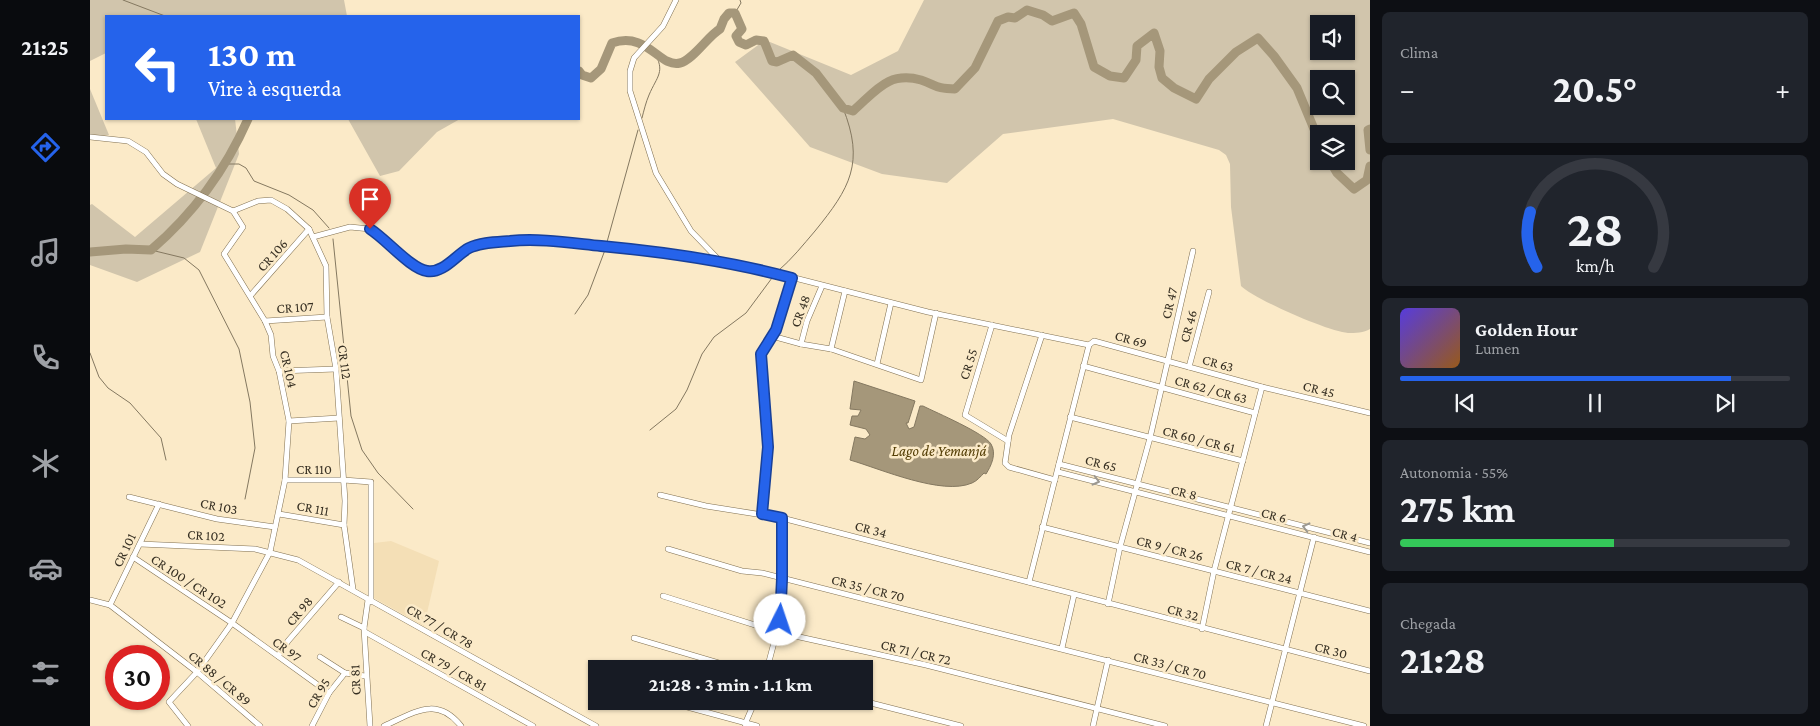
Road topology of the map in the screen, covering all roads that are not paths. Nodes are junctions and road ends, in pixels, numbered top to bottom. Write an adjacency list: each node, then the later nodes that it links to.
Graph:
1 (676, 0): 7 (street)
2 (90, 137): 3 (street)
3 (233, 211): 4 (street, CR 112); 12 (street, CR 104)
4 (309, 229): 5 (street, CR 112); 12 (street, CR 106)
5 (313, 237): 7 (street); 15 (street, CR 112)
6 (1193, 251): 23 (street, CR 47)
7 (720, 261): 8 (street)
8 (792, 278): 9 (street); 19 (street)
9 (822, 286): 10 (street); 20 (street, CR 48)
10 (845, 291): 13 (street); 22 (street)
11 (1209, 292): 26 (street, CR 46)
12 (251, 296): 16 (street, CR 104)
13 (891, 302): 14 (street); 24 (street)
14 (936, 313): 17 (street); 24 (street)
15 (327, 317): 16 (street, CR 107); 27 (street, CR 112)
16 (265, 321): 28 (street, CR 104)
17 (992, 326): 18 (street); 37 (street, CR 55)
18 (1042, 335): 21 (street); 37 (street)
19 (772, 336): 20 (street); 51 (street)
20 (801, 344): 22 (street)
21 (1089, 345): 23 (street, CR 69); 25 (street)
22 (830, 349): 24 (street)
23 (1168, 361): 26 (street, CR 63); 30 (street, CR 47)
24 (877, 364)
25 (1083, 366): 30 (street, CR 62 / CR 63); 33 (street)
26 (1189, 367): 29 (street, CR 63)
27 (336, 370): 28 (street); 34 (street, CR 112)
28 (279, 371): 35 (street, CR 104)
29 (1262, 387): 31 (street); 32 (street, CR 45)
30 (1161, 388): 31 (street, CR 62 / CR 63); 36 (street, CR 47)
31 (1255, 413): 38 (street)
32 (1370, 413)
33 (1070, 417): 36 (street, CR 60 / CR 61); 39 (street)
34 (339, 418): 35 (street); 42 (street, CR 112)
35 (289, 421): 41 (street, CR 104)
36 (1150, 438): 38 (street, CR 60 / CR 61); 44 (street, CR 47)
37 (1008, 440): 43 (street)
38 (1243, 461): 49 (street)
39 (1059, 464): 40 (street); 44 (street, CR 65)
40 (1058, 472): 43 (street); 45 (street, CR 8, one-way to 45)
41 (285, 480): 42 (street, CR 110); 50 (street, CR 104)
42 (344, 480): 54 (street, CR 112); 74 (street, CR 110)
43 (1055, 480): 56 (street)
44 (1138, 484): 45 (street, CR 47); 49 (street, CR 65)
45 (1135, 491): 52 (street, CR 8); 60 (street, CR 47)
46 (660, 495): 51 (street, CR 34)
47 (129, 497): 48 (street, CR 103)
48 (159, 504): 55 (street, CR 103); 59 (street, CR 101)
49 (1231, 507): 52 (street); 58 (street, CR 65, one-way to 49)
50 (279, 514): 54 (street, CR 111); 55 (street, CR 104)
51 (762, 514): 53 (street, CR 34)
52 (1228, 514): 57 (street, CR 6); 65 (street)
53 (782, 518): 66 (street); 68 (street, CR 34)
54 (344, 525): 69 (street, CR 112)
55 (275, 527): 62 (street, CR 104)
56 (1042, 527): 60 (street, CR 9 / CR 26); 68 (street)
57 (1314, 537): 63 (street, CR 4); 70 (street)
58 (1370, 543)
59 (140, 544): 62 (street, CR 102); 64 (street, CR 101)
60 (1120, 548): 65 (street, CR 9 / CR 26); 75 (street, CR 47)
61 (668, 549): 66 (street, CR 35 / CR 70)
62 (270, 552): 67 (street, CR 77 / CR 78); 79 (street, CR 104)
63 (1370, 552)
64 (133, 557): 76 (street, CR 101); 79 (street, CR 100 / CR 102)
65 (1214, 571): 70 (street, CR 7 / CR 24); 80 (street)
66 (782, 579): 82 (street); 84 (street, CR 35 / CR 70)
67 (339, 582): 69 (street, CR 77 / CR 78); 86 (street, CR 98)
68 (1029, 582): 71 (street, CR 34)
69 (353, 589): 74 (street, CR 77 / CR 78)
70 (1299, 593): 77 (street, CR 7 / CR 24); 85 (street)
71 (1074, 595): 75 (street, CR 32); 84 (street)
72 (663, 596): 82 (street, CR 71 / CR 72)
73 (90, 600): 76 (street, CR 88 / CR 89)
74 (370, 601): 81 (street, CR 81); 109 (street, CR 77 / CR 78)
75 (1108, 604): 80 (street, CR 32)
76 (110, 605): 92 (street, CR 88 / CR 89)
77 (1370, 611)
78 (341, 617): 81 (street, CR 79 / CR 81)
79 (232, 623): 86 (street, CR 97); 92 (street, CR 104)
80 (1202, 629): 85 (street, CR 32)
81 (364, 630): 94 (street, CR 81); 108 (street, CR 79 / CR 81)
82 (777, 632): 89 (street); 100 (street, CR 71 / CR 72)
83 (634, 638): 88 (street)
84 (1062, 648): 90 (street, CR 33 / CR 70)
85 (1286, 650): 91 (street, CR 30); 96 (street)
86 (278, 656): 95 (street, CR 97)
87 (320, 657): 93 (street)
88 (709, 660)
89 (769, 660)
90 (1108, 660): 96 (street, CR 33 / CR 70); 100 (street)
91 (1370, 671)
92 (197, 672): 102 (street, CR 104); 103 (street, CR 88 / CR 89)
93 (345, 673): 94 (street); 95 (street, CR 95)
94 (365, 676): 105 (street, CR 81)
95 (329, 693): 104 (street, CR 95)
96 (1272, 703): 114 (street); 115 (street, CR 33 / CR 70)
97 (873, 704): 111 (street)
98 (696, 710): 101 (street)
99 (750, 710): 101 (street)
100 (1096, 710): 112 (street); 113 (street, CR 71 / CR 72)
101 (745, 724): 110 (street)
102 (188, 726)
103 (260, 726)
104 (312, 726)
105 (370, 726)
106 (384, 726): 107 (street)
107 (461, 726)
108 (533, 726)
109 (596, 726)
110 (757, 726)
111 (961, 726)
112 (1093, 726)
113 (1165, 726)
114 (1266, 726)
115 (1364, 726)

